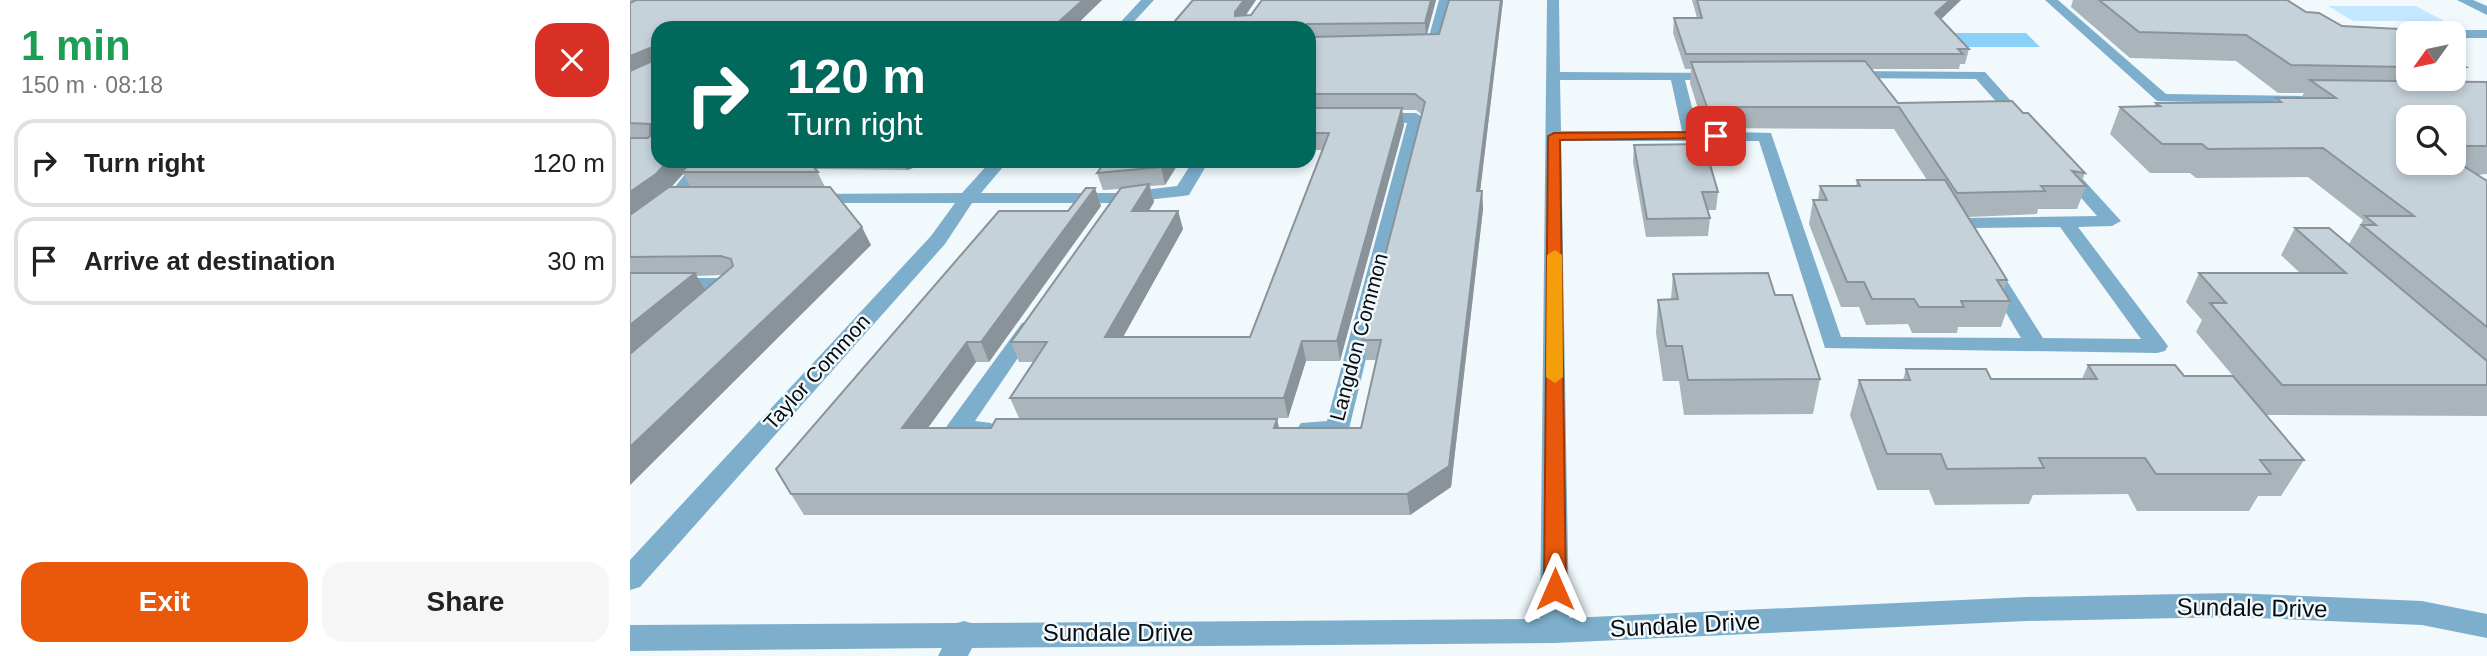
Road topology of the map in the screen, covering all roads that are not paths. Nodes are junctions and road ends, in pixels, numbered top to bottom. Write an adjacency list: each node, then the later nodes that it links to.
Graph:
1 (1148, 0): 8 (street)
2 (1445, 0): 11 (street)
3 (1553, 0): 13 (street)
4 (2463, 0): 7 (street)
5 (2052, 1): 6 (street); 16 (street)
6 (2076, 1)
7 (2487, 11)
8 (1128, 21)
9 (2466, 34): 10 (street)
10 (2487, 34)
11 (1406, 44)
12 (1826, 75): 17 (street)
13 (1554, 76): 14 (street); 21 (street)
14 (1677, 76): 15 (street); 22 (street)
15 (1731, 76)
16 (2313, 100)
17 (2016, 115): 18 (street); 20 (street)
18 (1990, 116)
19 (1349, 117): 40 (street, Langdon Common)
20 (2033, 134)
21 (1554, 136): 22 (street); 43 (street)
22 (1691, 136): 38 (street)
23 (2051, 154): 33 (street)
24 (698, 168): 27 (street)
25 (994, 168): 30 (street, Taylor Common)
26 (1197, 168): 31 (street)
27 (675, 198): 28 (street); 34 (street)
28 (703, 198)
29 (786, 198): 30 (street)
30 (967, 198): 31 (street); 41 (street, Taylor Common)
31 (1119, 198): 32 (street)
32 (1104, 220)
33 (2065, 222): 38 (street); 38 (street)
34 (630, 231)
35 (630, 284): 36 (street)
36 (713, 302)
37 (1042, 308): 39 (street)
38 (2036, 345)
39 (998, 429)
40 (1283, 429)
41 (630, 579)
42 (2487, 626): 43 (street, Sundale Drive)
43 (1555, 631): 45 (street, Sundale Drive)
44 (630, 638): 45 (street, Sundale Drive)
45 (959, 645)

